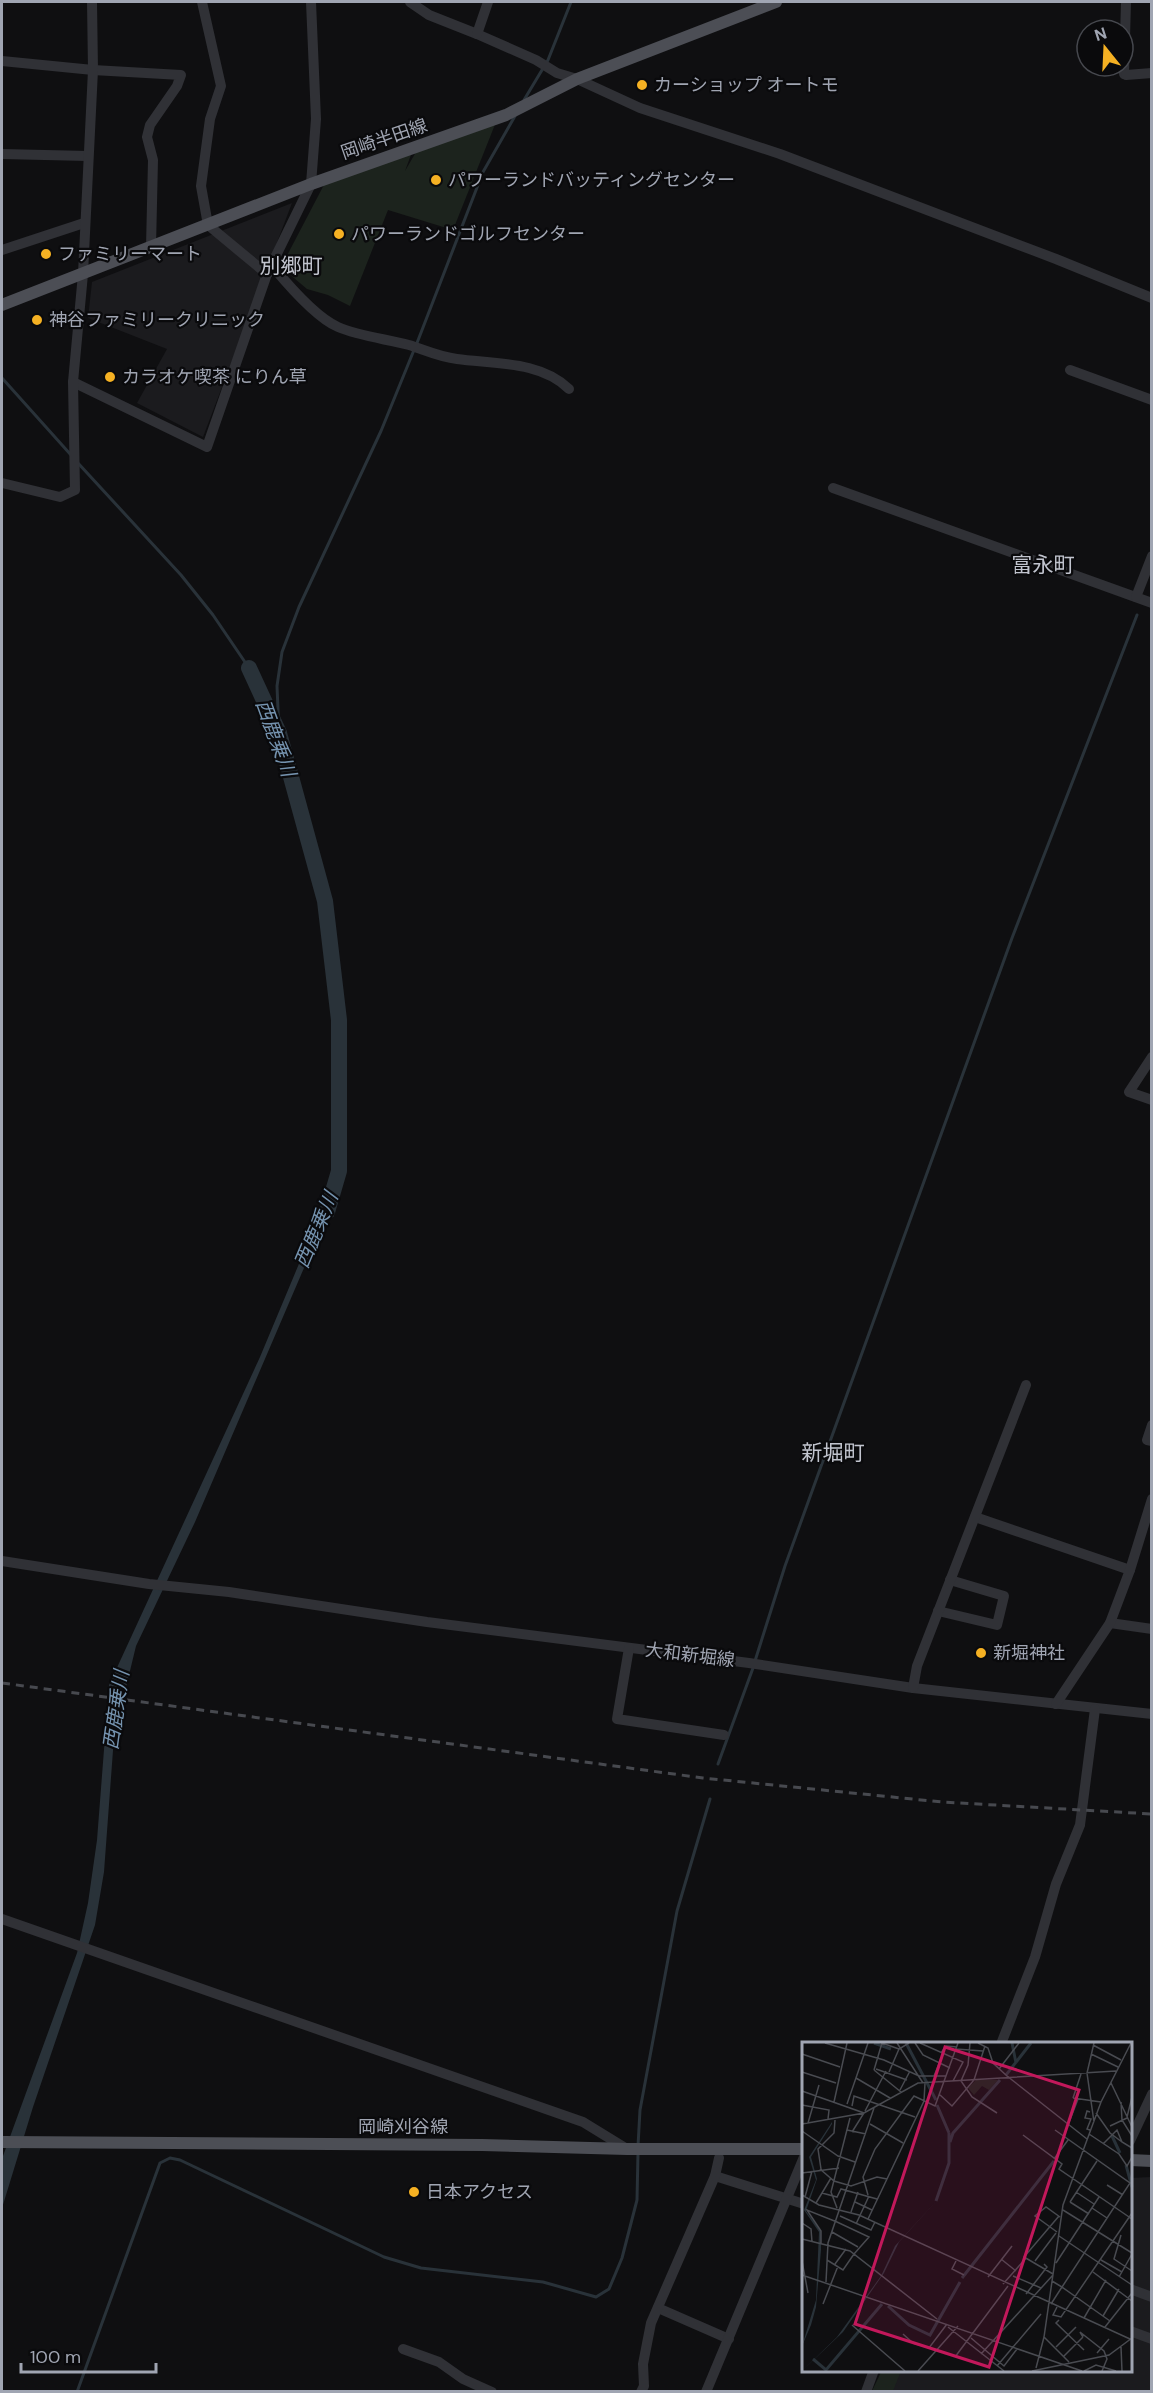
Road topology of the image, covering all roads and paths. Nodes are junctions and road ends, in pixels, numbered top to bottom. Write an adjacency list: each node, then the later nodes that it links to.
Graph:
1 (92, 2): 10 (street)
2 (202, 2): 17 (street)
3 (311, 2): 15 (street)
4 (410, 2): 8 (street)
5 (488, 2): 8 (street)
6 (776, 2): 12 (main road, 岡崎半田線)
7 (1126, 2): 11 (street)
8 (477, 34): 12 (street)
9 (2, 61): 10 (street)
10 (93, 70): 14 (street); 18 (street)
11 (1152, 73)
12 (577, 79): 15 (main road, 岡崎半田線); 22 (street)
13 (2, 154): 14 (street)
14 (88, 156): 16 (street)
15 (311, 184): 17 (main road, 岡崎半田線); 21 (street)
16 (84, 223): 19 (street); 20 (street)
17 (208, 225): 18 (main road, 岡崎半田線); 21 (street)
18 (151, 247): 20 (main road, 岡崎半田線)
19 (2, 250)
20 (83, 274): 23 (main road, 岡崎半田線); 25 (street)
21 (267, 274): 25 (street); 26 (street)
22 (1152, 298)
23 (2, 305)
24 (1070, 370): 27 (street)
25 (73, 382): 28 (street)
26 (569, 389)
27 (1152, 400)
28 (2, 483)
29 (833, 488): 31 (street)
30 (1152, 556): 31 (street)
31 (1136, 597): 32 (street)
32 (1152, 603)
33 (1152, 1057): 34 (street)
34 (1152, 1100)
35 (1026, 1385): 39 (street)
36 (1152, 1425): 37 (street)
37 (1152, 1441)
38 (1152, 1499): 41 (street)
39 (975, 1517): 41 (street); 42 (street)
40 (2, 1561): 46 (street, 大和新堀線)
41 (1130, 1570): 44 (street)
42 (950, 1580): 43 (street); 43 (street)
43 (938, 1611): 47 (street)
44 (1110, 1623): 45 (street); 48 (street)
45 (1152, 1629)
46 (629, 1647): 47 (street, 大和新堀線); 51 (street)
47 (914, 1688): 48 (street, 大和新堀線)
48 (1056, 1704): 49 (street, 大和新堀線)
49 (1095, 1709): 50 (street, 大和新堀線); 53 (street)
50 (1152, 1714)
51 (724, 1735)
52 (2, 1919): 57 (street)
53 (1001, 2042)
54 (1152, 2094): 55 (street)
55 (1132, 2138)
56 (2, 2142): 57 (main road, 岡崎刈谷線)
57 (627, 2149): 58 (main road, 岡崎刈谷線)
58 (802, 2149)
59 (719, 2158): 63 (street)
60 (1132, 2160): 61 (main road)
61 (1152, 2161)
62 (802, 2162): 64 (street)
63 (715, 2176): 64 (street); 68 (street)
64 (787, 2198): 65 (street); 70 (street)
65 (802, 2203)
66 (1132, 2289): 67 (street)
67 (1152, 2297)
68 (658, 2308): 70 (street); 75 (street)
69 (1132, 2331): 71 (street)
70 (729, 2339): 76 (street)
71 (1152, 2339)
72 (403, 2349): 74 (street)
73 (873, 2372): 77 (street)
74 (492, 2391)
75 (641, 2391)
76 (706, 2391)
77 (866, 2391)

